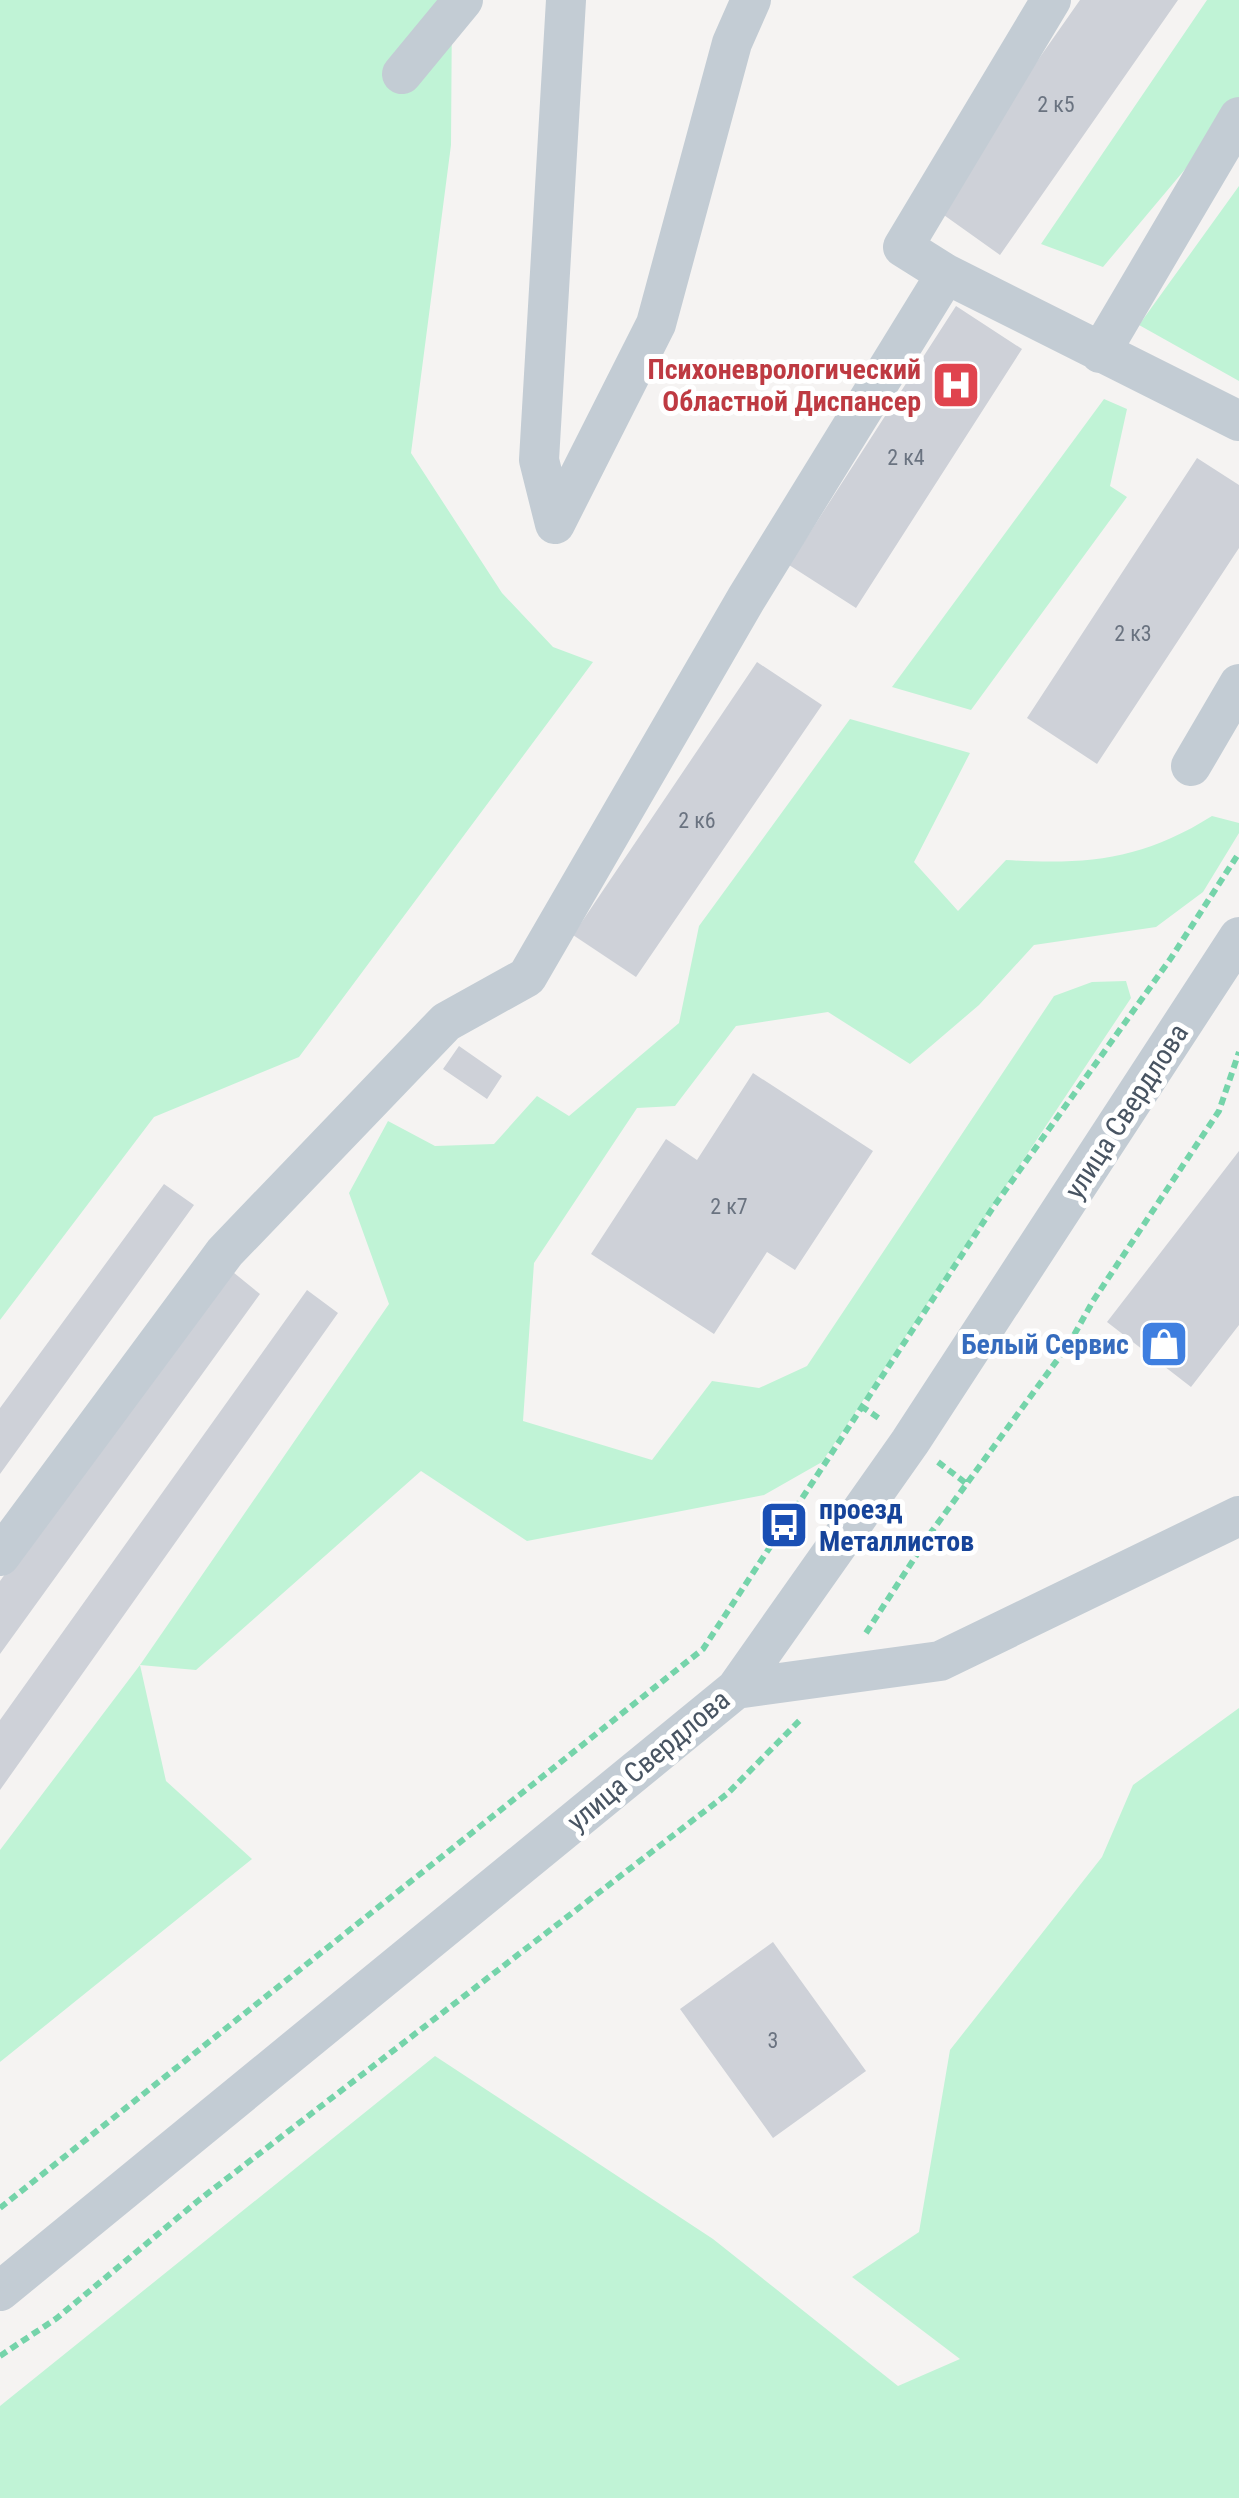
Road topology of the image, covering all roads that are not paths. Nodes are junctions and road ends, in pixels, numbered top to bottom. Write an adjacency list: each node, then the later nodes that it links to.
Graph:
1 (462, 0): 5 (street)
2 (566, 0): 3 (street)
3 (751, 0)
4 (1051, 0): 7 (street)
5 (402, 74)
6 (1239, 118): 8 (street)
7 (946, 274): 8 (street); 14 (street)
8 (1100, 354): 9 (street)
9 (1239, 421)
10 (1239, 684): 11 (street)
11 (1191, 766)
12 (1239, 937): 15 (street, улица Свердлова)
13 (1239, 1516): 15 (street)
14 (0, 1556)
15 (736, 1689): 16 (street, улица Свердлова)
16 (0, 2291)

